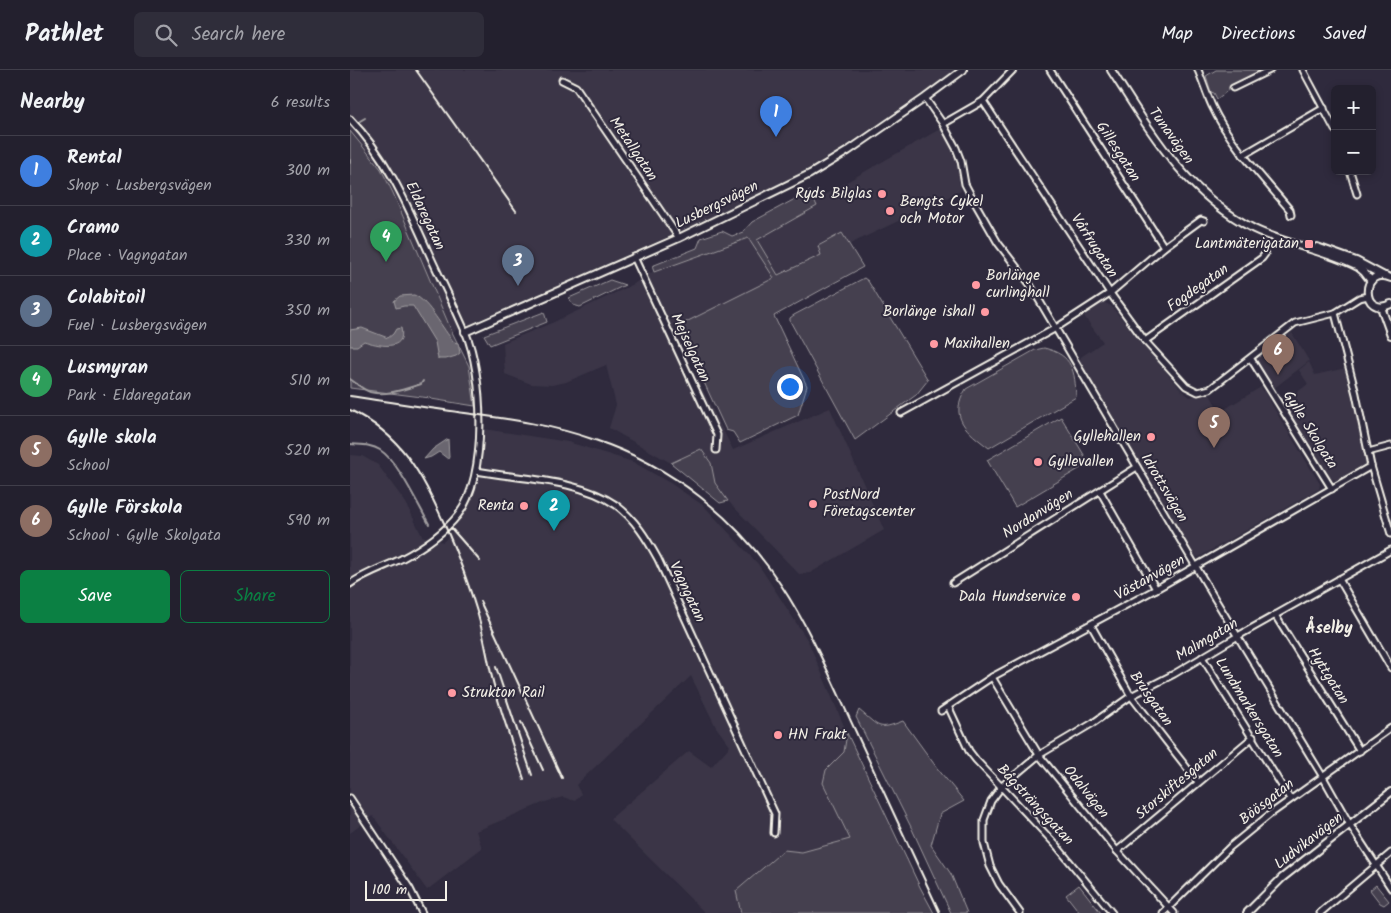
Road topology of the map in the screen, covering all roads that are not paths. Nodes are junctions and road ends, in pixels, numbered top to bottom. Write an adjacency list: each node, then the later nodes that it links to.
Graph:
1 (963, 70): 10 (street, Lusbergsvägen)
2 (1013, 70): 11 (street)
3 (1050, 70): 23 (street, Gillesgatan)
4 (1111, 70): 19 (street, Tunavägen)
5 (1198, 70): 16 (street)
6 (1270, 70): 9 (street)
7 (1303, 70): 12 (street)
8 (562, 80): 22 (street, Metallgatan)
9 (1233, 88)
10 (925, 98): 15 (street, Idrottsvägen); 22 (street, Lusbergsvägen)
11 (983, 101): 15 (street); 29 (street, Vårfrugatan)
12 (1324, 108): 14 (street); 16 (street)
13 (350, 119): 35 (street, Eldaregatan)
14 (1331, 122)
15 (943, 124): 34 (street, Idrottsvägen)
16 (1243, 155): 20 (street)
17 (1351, 175): 18 (street)
18 (1357, 194)
19 (1221, 209): 26 (street, Tunavägen); 28 (street, Tunavägen)
20 (1291, 215)
21 (1204, 221): 23 (street)
22 (679, 238): 25 (street, Lusbergsvägen)
23 (1164, 247): 29 (street)
24 (1265, 254): 37 (street, Fogdegatan)
25 (634, 257): 35 (street, Lusbergsvägen); 41 (street, Mejselgatan)
26 (1384, 276): 27 (street, Tunavägen); 28 (street)
27 (1391, 278)
28 (1371, 281): 30 (street)
29 (1110, 293): 34 (street); 37 (street, Vårfrugatan)
30 (1368, 296): 32 (street); 33 (street)
31 (1391, 304): 32 (street)
32 (1380, 307): 36 (street)
33 (1335, 313): 38 (street); 42 (street)
34 (1056, 328): 39 (street); 44 (street, Idrottsvägen)
35 (465, 332): 45 (street, Eldaregatan)
36 (1391, 335)
37 (1145, 341): 38 (street, Vårfrugatan)
38 (1251, 359): 46 (street, Gylle Skolgata)
39 (901, 413)
40 (1391, 446): 42 (street)
41 (716, 450)
42 (1368, 452): 43 (street)
43 (1371, 466): 46 (street, Västanvägen); 48 (street)
44 (1137, 467): 47 (street, Nordanvägen); 50 (street, Idrottsvägen)
45 (476, 471): 53 (street, Eldaregatan); 75 (street, Vagngatan)
46 (1332, 488): 50 (street, Västanvägen)
47 (1100, 491): 52 (street, Nordanvägen); 54 (street)
48 (1391, 534)
49 (1391, 550): 51 (street, Malmgatan)
50 (1196, 567): 54 (street, Västanvägen); 57 (street, Idrottsvägen)
51 (1339, 579): 55 (street, Malmgatan); 59 (street)
52 (953, 583)
53 (350, 584)
54 (1156, 589): 56 (street, Västanvägen)
55 (1276, 615): 57 (street, Malmgatan); 66 (street, Hyttgatan)
56 (1090, 625): 60 (street, Västanvägen); 61 (street, Brusgatan)
57 (1238, 636): 58 (street, Malmgatan); 68 (street, Idrottsvägen)
58 (1202, 657): 61 (street, Malmgatan); 65 (street, Lundmarkersgatan)
59 (1391, 668)
60 (992, 677): 62 (street, Västanvägen); 67 (street, Odalvägen)
61 (1131, 696): 67 (street, Malmgatan); 69 (street, Brusgatan)
62 (949, 708): 63 (street, Västanvägen); 70 (street, Bågsträngsgatan)
63 (941, 712)
64 (1391, 728): 66 (street, Böösgatan)
65 (1253, 737): 69 (street, Storskiftesgatan); 73 (street, Lundmarkersgatan)
66 (1360, 751): 68 (street, Böösgatan)
67 (1039, 755): 70 (street, Malmgatan); 76 (street, Odalvägen)
68 (1323, 776): 73 (street, Böösgatan); 74 (street, Idrottsvägen)
69 (1198, 782): 76 (street, Storskiftesgatan)
70 (1002, 786): 82 (street, Malmgatan); 83 (street, Bågsträngsgatan)
71 (1391, 792): 74 (street, Ludvikavägen)
72 (350, 798): 81 (street)
73 (1290, 799): 80 (street, Böösgatan)
74 (1350, 824): 78 (street, Idrottsvägen); 86 (street, Ludvikavägen)
75 (774, 832)
76 (1117, 850): 80 (street, Odalvägen)
77 (1391, 853): 78 (street)
78 (1376, 864): 79 (street, Idrottsvägen); 87 (street)
79 (1391, 888)
80 (1168, 908): 84 (street, Böösgatan); 85 (street, Odalvägen)
81 (422, 913)
82 (1020, 913)
83 (1112, 913)
84 (1163, 913)
85 (1174, 913)
86 (1247, 913)
87 (1320, 913)

